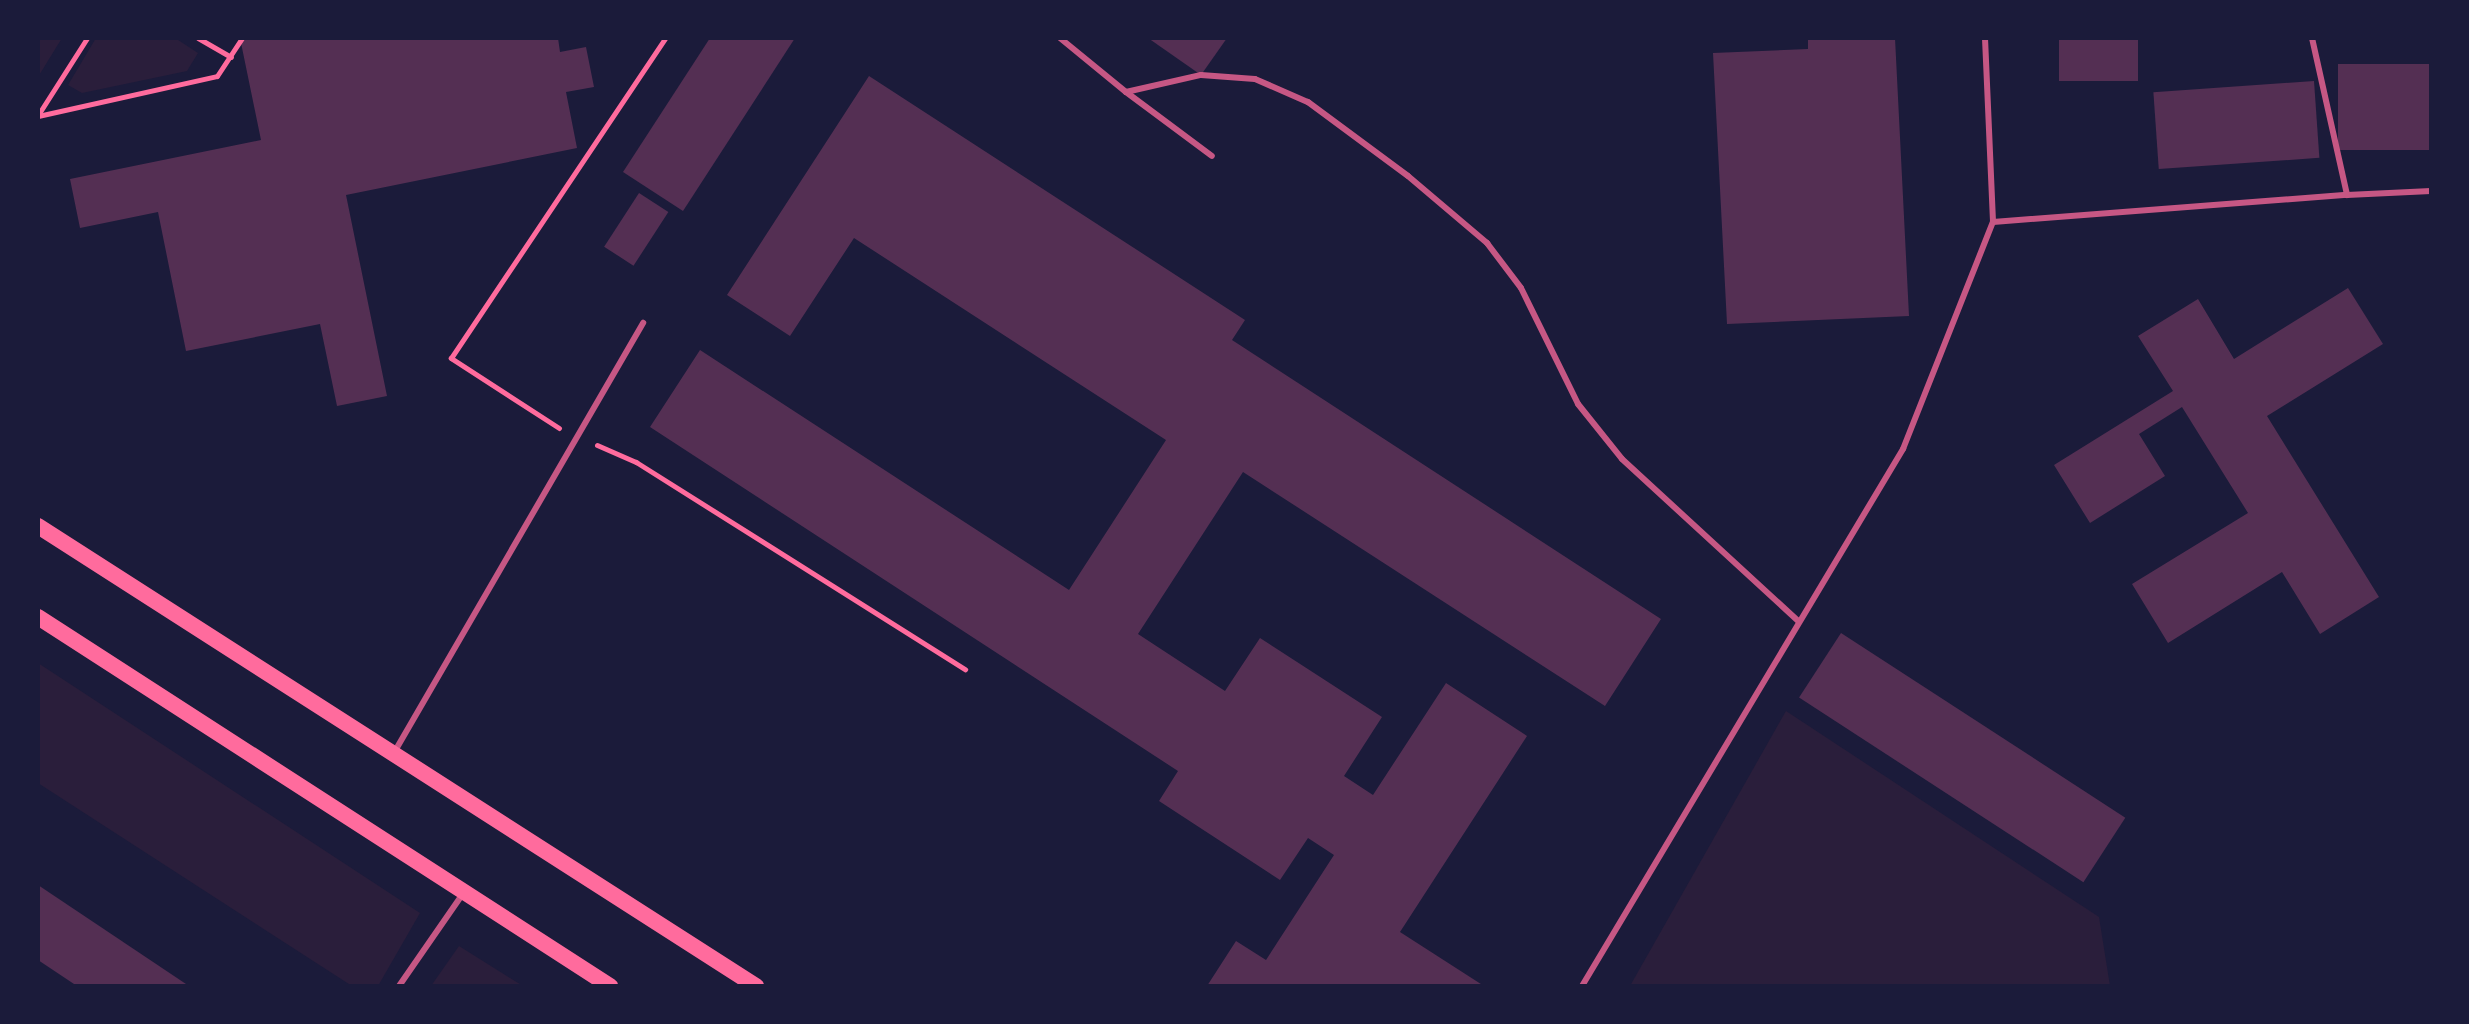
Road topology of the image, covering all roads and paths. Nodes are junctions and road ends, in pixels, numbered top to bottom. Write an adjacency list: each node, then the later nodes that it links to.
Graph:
1 (87, 38): 10 (path)
2 (198, 38): 8 (path)
3 (242, 38): 8 (path)
4 (665, 38): 16 (path)
5 (1985, 38): 14 (lane)
6 (2312, 38): 13 (lane)
7 (1058, 39): 9 (lane)
8 (231, 57): 10 (path)
9 (1126, 92): 11 (lane); 19 (lane)
10 (38, 115)
11 (1212, 156)
12 (2431, 191): 13 (lane)
13 (2347, 195): 14 (lane)
14 (1993, 222): 19 (lane)
15 (643, 323): 16 (lane)
16 (578, 436): 20 (path); 21 (lane)
17 (38, 526): 21 (main road)
18 (38, 617): 22 (main road)
19 (1798, 621): 26 (lane)
20 (965, 669)
21 (393, 754): 25 (main road)
22 (464, 892): 23 (lane); 24 (main road)
23 (399, 986)
24 (610, 986)
25 (756, 986)
26 (1582, 986)

